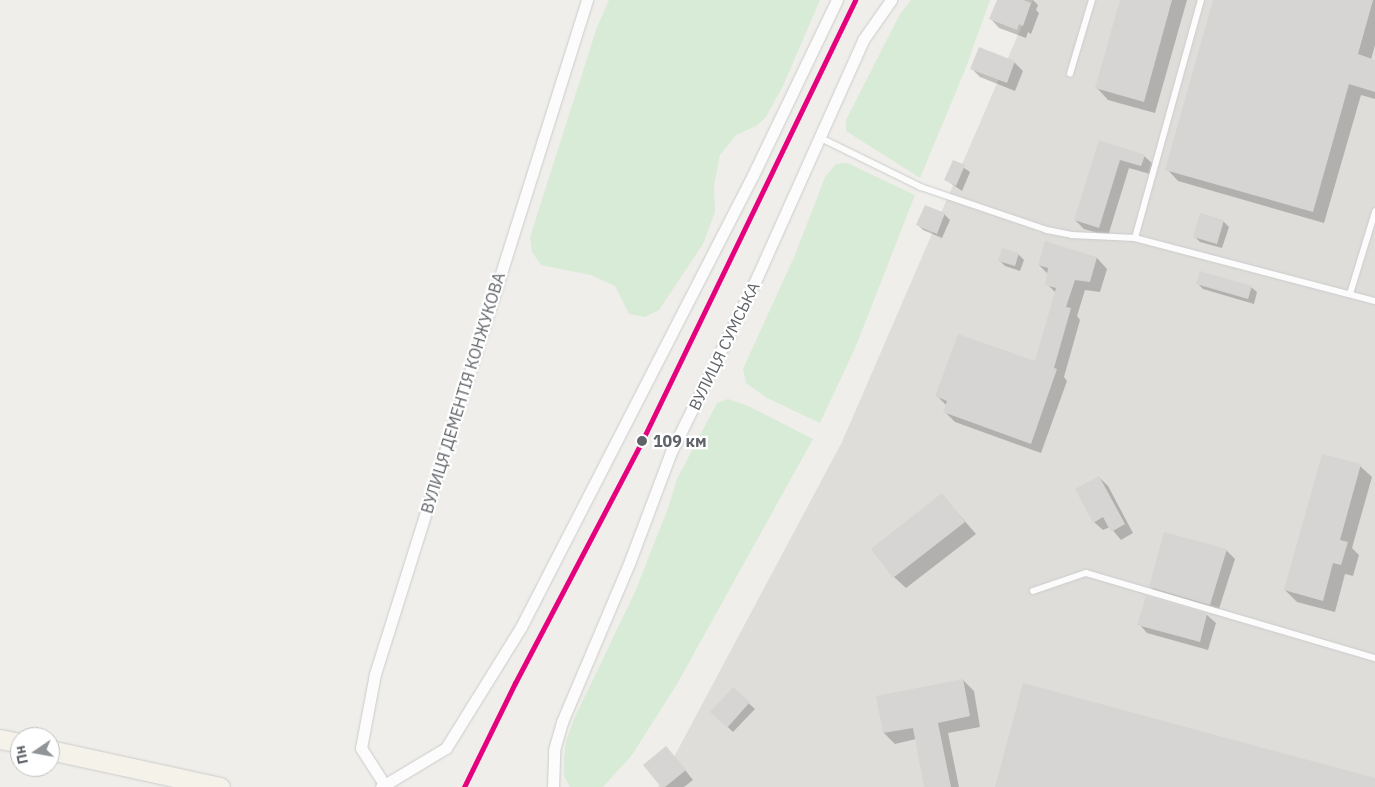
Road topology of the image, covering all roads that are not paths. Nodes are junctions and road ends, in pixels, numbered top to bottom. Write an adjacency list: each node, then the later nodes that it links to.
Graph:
1 (587, 0): 15 (street, ВУЛИЦЯ ДЕМЕНТІЯ КОНЖУКОВА)
2 (837, 0): 15 (street)
3 (891, 0): 7 (street, ВУЛИЦЯ СУМСЬКА)
4 (1092, 0): 6 (lane)
5 (1201, 0): 9 (lane)
6 (1070, 74)
7 (820, 138): 9 (lane); 17 (street, ВУЛИЦЯ СУМСЬКА)
8 (1375, 212): 10 (lane)
9 (1135, 238): 10 (lane)
10 (1350, 294): 11 (lane)
11 (1375, 301)
12 (1033, 591): 13 (lane)
13 (1375, 658)
14 (60, 752): 16 (main road)
15 (382, 785)
16 (219, 787)
17 (553, 787)

